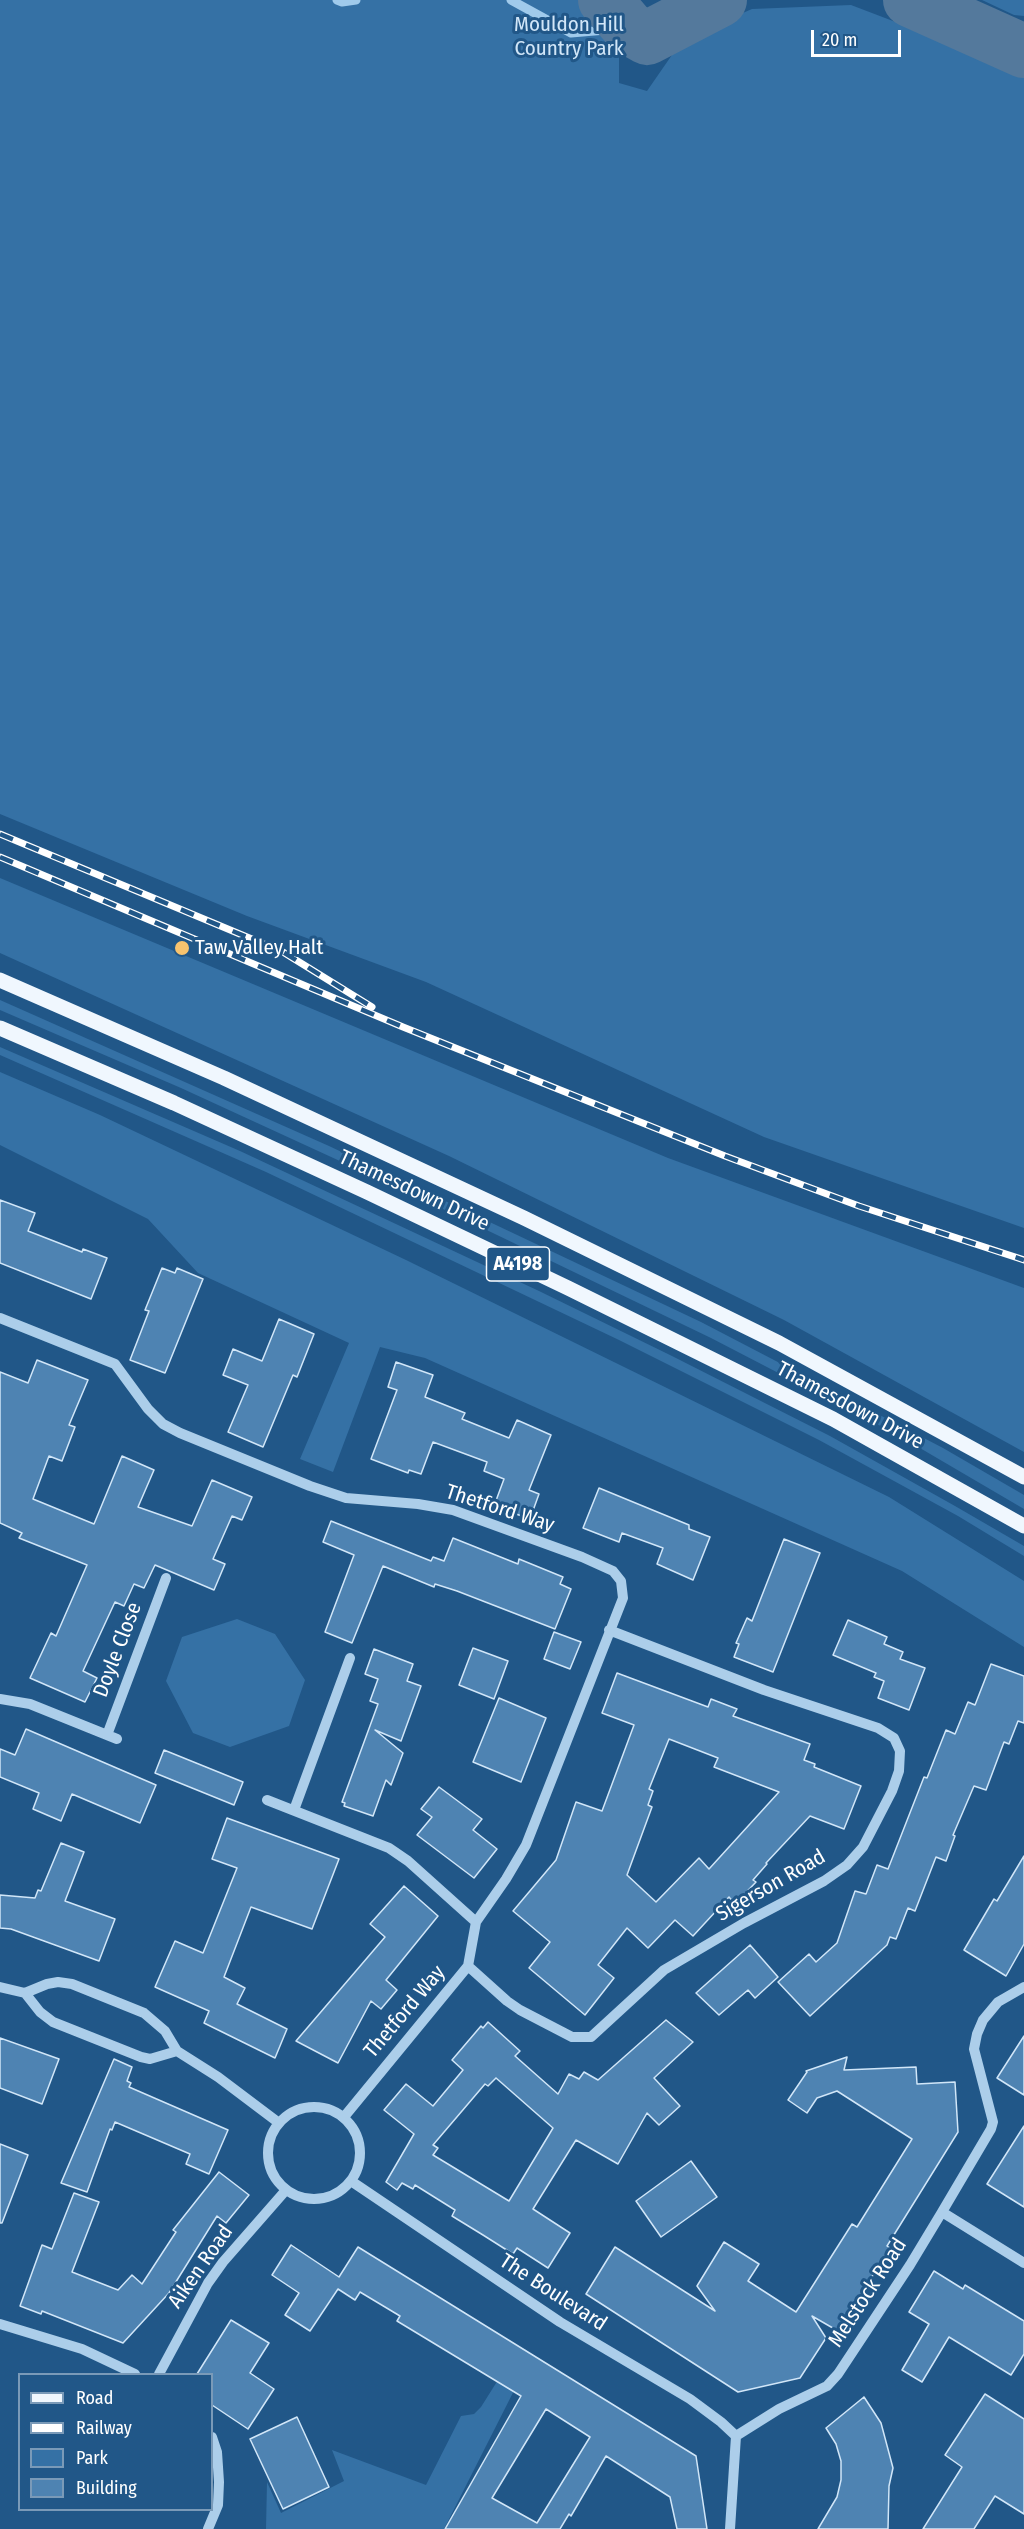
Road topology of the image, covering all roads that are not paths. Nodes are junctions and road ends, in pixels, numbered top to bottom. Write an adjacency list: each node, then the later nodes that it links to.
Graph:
1 (0, 980): 4 (main road, Thamesdown Drive / A4198)
2 (0, 1028): 5 (main road, Thamesdown Drive / A4198)
3 (0, 1318): 7 (street, Thetford Way)
4 (1024, 1477)
5 (1024, 1526)
6 (166, 1578): 9 (street, Doyle Close)
7 (609, 1630): 12 (street, Thetford Way); 13 (street, Sigerson Road)
8 (350, 1658): 11 (street)
9 (0, 1699)
10 (267, 1800): 11 (street)
11 (294, 1810): 12 (street)
12 (476, 1922): 13 (street, Thetford Way)
13 (468, 1966): 18 (street, Thetford Way)
14 (0, 1987): 16 (street)
15 (1024, 1987): 22 (street, Melstock Road)
16 (25, 1993): 17 (street); 17 (street)
17 (177, 2051): 19 (street)
18 (344, 2117): 19 (street); 20 (street)
19 (279, 2123): 21 (street)
20 (351, 2181): 21 (street); 27 (street, The Boulevard)
21 (286, 2190): 26 (street, Aiken Road)
22 (942, 2212): 23 (street); 27 (street, Melstock Road)
23 (1024, 2263)
24 (0, 2324): 25 (street)
25 (133, 2373)
26 (160, 2373)
27 (736, 2436): 30 (street)
28 (213, 2442): 29 (street)
29 (208, 2529)
30 (730, 2529)

